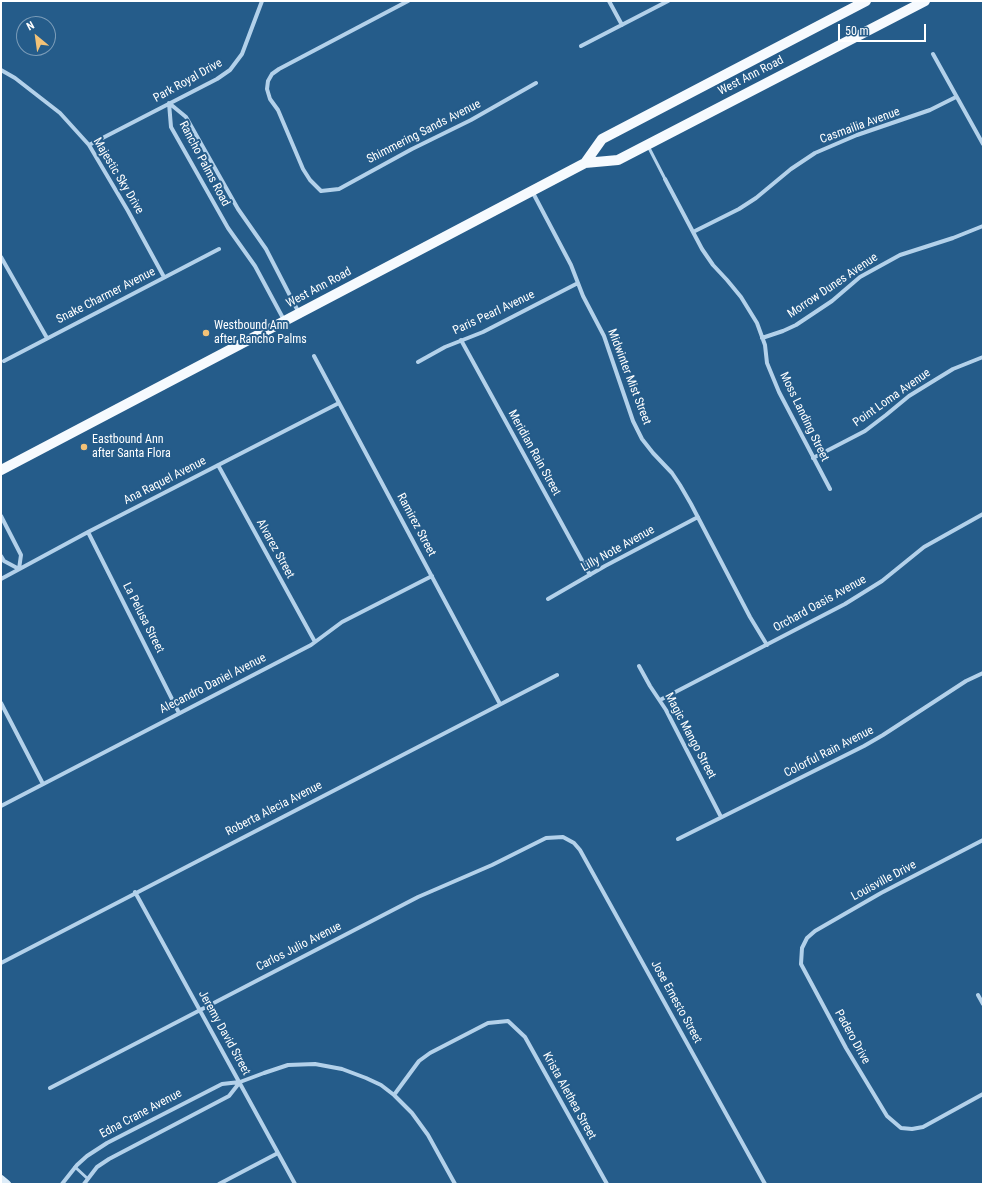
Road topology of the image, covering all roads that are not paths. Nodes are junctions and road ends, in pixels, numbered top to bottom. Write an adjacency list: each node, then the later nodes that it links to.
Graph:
1 (262, 1): 13 (street, Park Royal Drive)
2 (408, 1): 11 (street, Shimmering Sands Avenue)
3 (609, 1): 7 (street)
4 (668, 1): 7 (street)
5 (866, 1): 17 (main road, West Ann Road)
6 (926, 1): 16 (main road, West Ann Road)
7 (622, 25): 8 (street)
8 (581, 46)
9 (933, 54): 12 (street)
10 (1, 70): 15 (street, Majestic Sky Drive)
11 (536, 83)
12 (956, 97): 14 (street); 21 (street, Casmailia Avenue)
13 (168, 103): 15 (street, Park Royal Drive); 26 (street, Rancho Palms Road); 27 (street, Rancho Palms Road)
14 (983, 144)
15 (89, 145): 24 (street, Majestic Sky Drive)
16 (647, 145): 17 (main road, West Ann Road); 18 (lane, Moss Landing Street)
17 (585, 163): 19 (main road, West Ann Road)
18 (665, 179): 21 (street, Moss Landing Street)
19 (532, 191): 25 (street, Midwinter Mist Street); 26 (main road, West Ann Road)
20 (983, 226): 29 (street, Morrow Dunes Avenue)
21 (693, 232): 29 (street, Moss Landing Street)
22 (219, 249): 24 (street, Snake Charmer Avenue)
23 (1, 257): 28 (street)
24 (164, 277): 28 (street, Snake Charmer Avenue)
25 (578, 283): 30 (street, Paris Pearl Avenue); 42 (street, Midwinter Mist Street)
26 (299, 313): 27 (main road, West Ann Road)
27 (284, 321): 38 (main road, West Ann Road)
28 (47, 338): 33 (street, Snake Charmer Avenue)
29 (762, 338): 36 (street, Moss Landing Street)
30 (461, 340): 34 (street, Paris Pearl Avenue); 46 (street, Meridian Rain Street)
31 (314, 356): 35 (street, Ramirez Street)
32 (983, 357): 36 (street, Point Loma Avenue)
33 (4, 361)
34 (418, 362)
35 (339, 403): 37 (street, Ana Raquel Avenue); 47 (street, Ramirez Street)
36 (813, 458): 39 (street, Moss Landing Street)
37 (218, 465): 43 (street, Ana Raquel Avenue); 50 (street, Alvarez Street)
38 (1, 470)
39 (830, 489)
40 (983, 514): 51 (street, Orchard Oasis Avenue)
41 (1, 516): 45 (street)
42 (698, 517): 46 (street, Lilly Note Avenue); 51 (street, Midwinter Mist Street)
43 (88, 532): 45 (street, Ana Raquel Avenue); 58 (street, La Pelusa Street)
44 (1, 556): 45 (street)
45 (20, 569): 48 (street, Ana Raquel Avenue)
46 (590, 575): 49 (street, Lilly Note Avenue)
47 (432, 576): 50 (street, Alecandro Daniel Avenue); 57 (street, Ramirez Street)
48 (1, 579)
49 (548, 599)
50 (315, 642): 58 (street, Alecandro Daniel Avenue)
51 (766, 645): 55 (street, Orchard Oasis Avenue)
52 (639, 666): 55 (street, Magic Mango Street)
53 (983, 673): 61 (street, Colorful Rain Avenue)
54 (557, 675): 57 (street, Roberta Alecia Avenue)
55 (660, 700): 61 (street, Magic Mango Street)
56 (1, 703): 59 (street)
57 (500, 704): 65 (street, Roberta Alecia Avenue)
58 (179, 713): 59 (street, Alecandro Daniel Avenue)
59 (43, 784): 60 (street, Alecandro Daniel Avenue)
60 (1, 806)
61 (721, 817): 63 (street, Colorful Rain Avenue)
62 (563, 837): 70 (street, Carlos Julio Avenue); 86 (street, Jose Ernesto Street)
63 (678, 839)
64 (983, 840): 66 (street, Louisville Drive)
65 (135, 892): 67 (street, Roberta Alecia Avenue); 70 (street, Jeremy David Street)
66 (802, 948): 73 (street, Padero Drive)
67 (1, 963)
68 (978, 995): 69 (street)
69 (983, 1004)
70 (199, 1010): 71 (street, Jeremy David Street); 72 (street, Carlos Julio Avenue)
71 (240, 1082): 74 (street, Edna Crane Avenue); 75 (street, Jeremy David Street); 76 (street, Edna Crane Avenue); 78 (street, Edna Crane Avenue)
72 (50, 1088)
73 (983, 1094)
74 (394, 1095): 84 (street, Edna Crane Avenue); 85 (street, Krista Alethea Street)
75 (278, 1153): 82 (street); 83 (street, Jeremy David Street)
76 (75, 1167): 78 (lane); 80 (street, Edna Crane Avenue)
77 (1, 1179): 79 (main road)
78 (88, 1179): 81 (street, Edna Crane Avenue)
79 (7, 1184)
80 (62, 1184)
81 (84, 1184)
82 (219, 1184)
83 (295, 1184)
84 (455, 1184)
85 (607, 1184)
86 (765, 1184)

